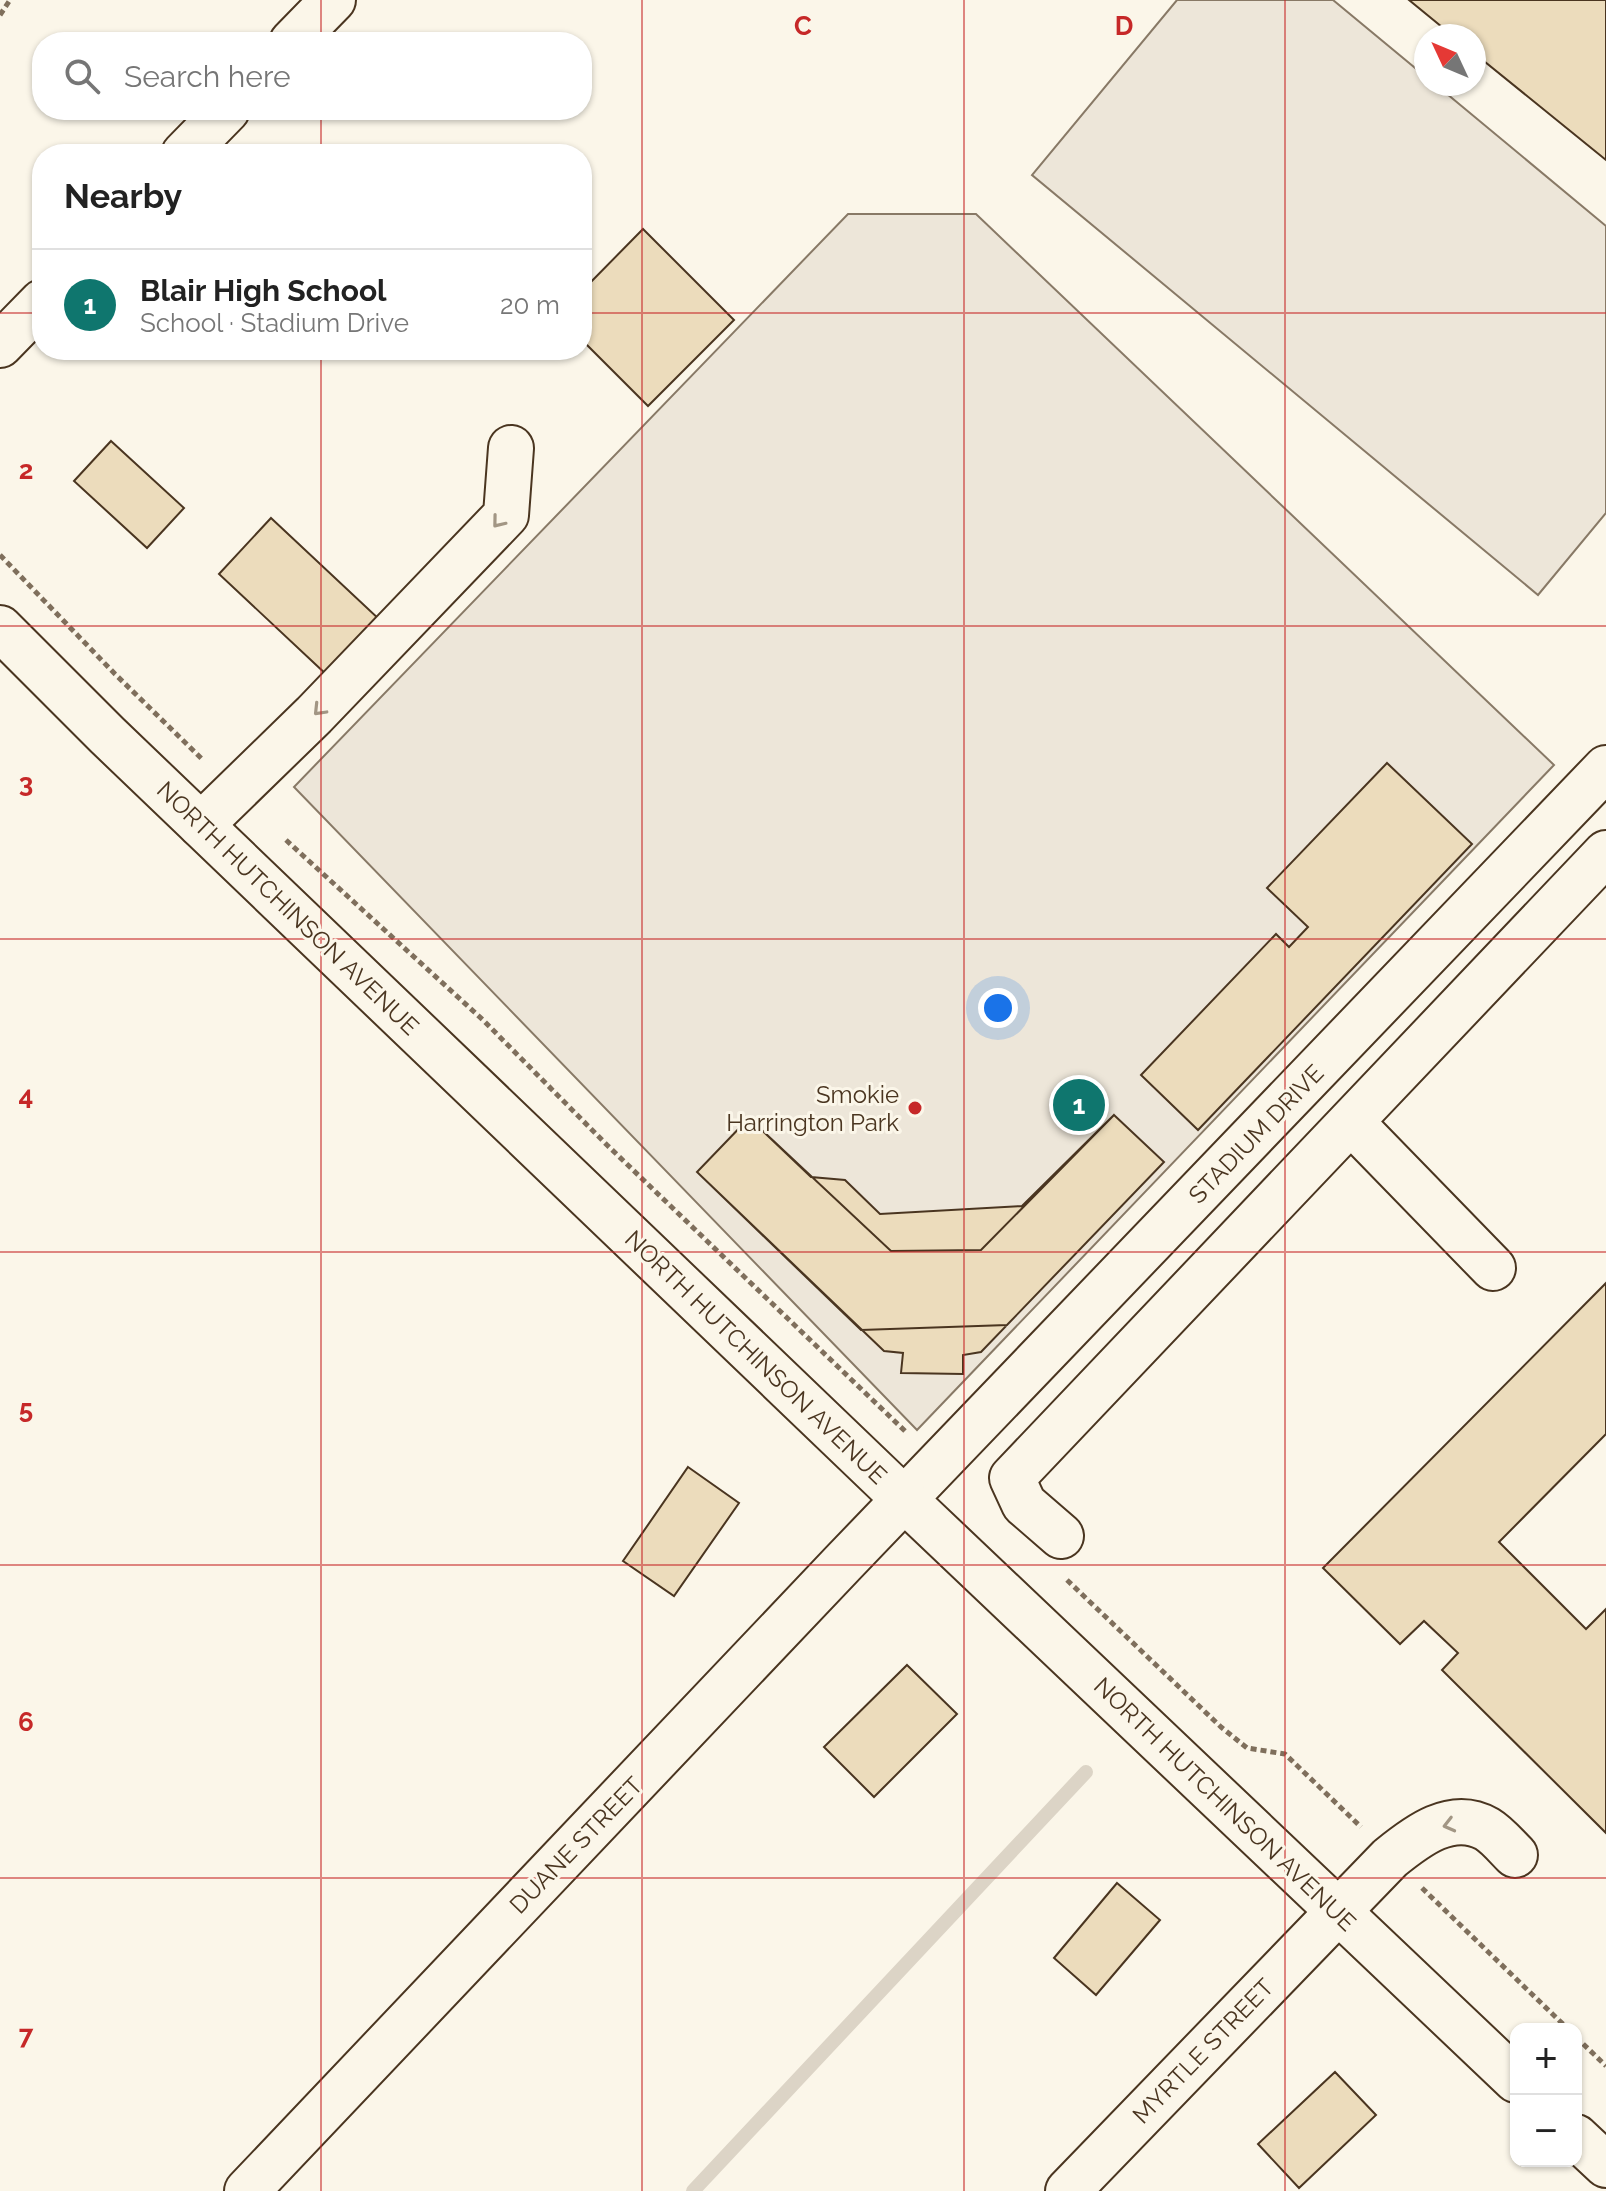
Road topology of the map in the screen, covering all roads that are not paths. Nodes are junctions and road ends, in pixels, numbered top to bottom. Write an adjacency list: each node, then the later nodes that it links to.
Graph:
1 (333, 0): 2 (street)
2 (302, 32)
3 (217, 120): 4 (street)
4 (194, 144)
5 (32, 312): 6 (street)
6 (0, 345)
7 (511, 448): 10 (street, one-way to 10)
8 (0, 628): 10 (street, NORTH HUTCHINSON AVENUE)
9 (1606, 768): 14 (street, STADIUM DRIVE)
10 (201, 825): 14 (street, NORTH HUTCHINSON AVENUE)
11 (1606, 853): 12 (street)
12 (1351, 1122): 13 (street); 15 (street)
13 (1493, 1268)
14 (906, 1501): 17 (street, NORTH HUTCHINSON AVENUE); 21 (street, DUANE STREET)
15 (1061, 1555)
16 (1515, 1855): 17 (street, MYRTLE STREET, one-way to 17)
17 (1338, 1912): 18 (street, NORTH HUTCHINSON AVENUE); 22 (street, MYRTLE STREET)
18 (1510, 2074)
19 (1582, 2143): 20 (street)
20 (1606, 2165)
21 (247, 2191)
22 (1068, 2191)

